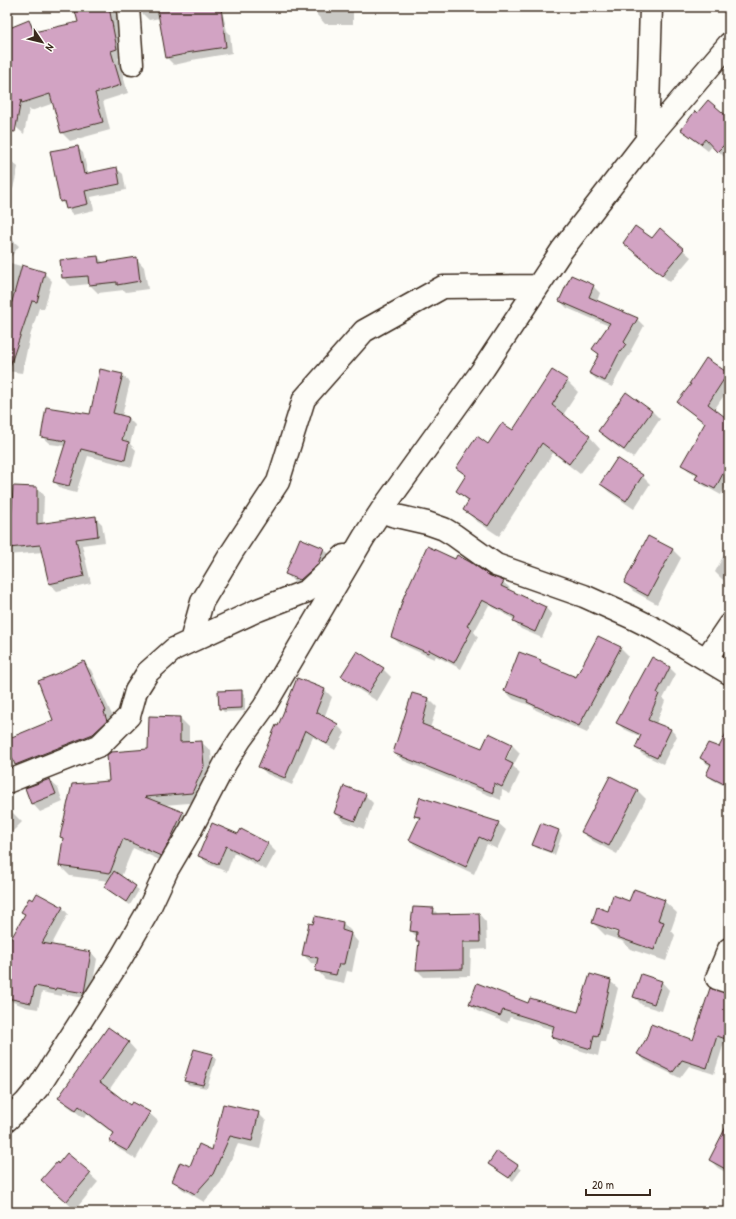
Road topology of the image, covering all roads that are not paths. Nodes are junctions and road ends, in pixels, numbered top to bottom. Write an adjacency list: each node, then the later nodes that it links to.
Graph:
1 (128, 7): 4 (street)
2 (651, 7): 5 (street)
3 (729, 44): 5 (street)
4 (132, 64)
5 (647, 140): 6 (street)
6 (538, 286): 7 (street); 10 (street)
7 (381, 511): 8 (street); 11 (street)
8 (364, 537): 10 (street); 16 (street)
9 (729, 625): 11 (street)
10 (191, 641): 13 (street)
11 (706, 660): 12 (street)
12 (729, 673)
13 (7, 782)
14 (729, 950): 15 (street)
15 (729, 982)
16 (7, 1120)

